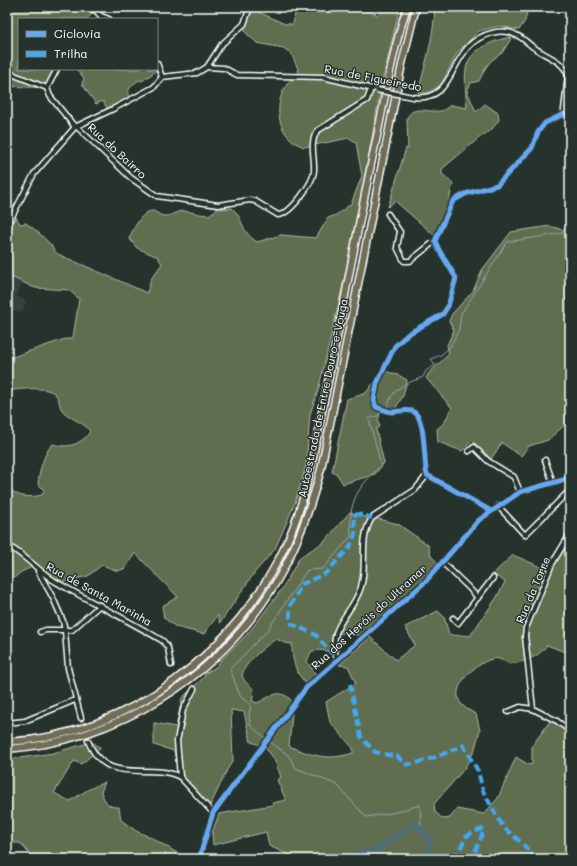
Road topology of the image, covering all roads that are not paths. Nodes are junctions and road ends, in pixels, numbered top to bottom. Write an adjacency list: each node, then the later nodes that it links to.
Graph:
1 (92, 7): 5 (street)
2 (250, 7): 7 (street)
3 (407, 7): 49 (highway, Autoestrada de Entre Douro-e-Vouga)
4 (416, 7): 50 (highway, Autoestrada de Entre Douro-e-Vouga)
5 (101, 18)
6 (158, 66): 11 (street)
7 (207, 67): 11 (street, Rua de Figueiredo); 13 (street, Rua de Figueiredo)
8 (56, 70): 12 (street)
9 (7, 72): 12 (street)
10 (569, 75): 13 (street, Rua de Figueiredo, bridge); 14 (street)
11 (162, 77): 16 (street)
12 (46, 88): 16 (street, Rua do Bairro)
13 (371, 88): 16 (street, Rua do Bairro)
14 (564, 114): 15 (street); 19 (street)
15 (570, 116)
16 (75, 126): 18 (street)
17 (388, 214): 19 (street)
18 (7, 226)
19 (435, 240): 22 (street)
20 (469, 451): 26 (street)
21 (545, 460): 24 (street)
22 (426, 475): 28 (street); 39 (street)
23 (570, 478): 24 (street, Rua dos Heróis do Ultramar)
24 (553, 482): 26 (street, Rua dos Heróis do Ultramar)
25 (570, 490): 27 (street)
26 (520, 492): 27 (street, Rua dos Heróis do Ultramar)
27 (498, 506): 28 (street, Rua dos Heróis do Ultramar)
28 (490, 511): 31 (street, Rua dos Heróis do Ultramar)
29 (570, 534): 43 (street, Rua da Torre)
30 (7, 545): 32 (street, Rua de Santa Marinha)
31 (442, 562): 34 (street); 39 (street, Rua dos Heróis do Ultramar)
32 (36, 569): 35 (street, Rua de Santa Marinha); 37 (street)
33 (494, 578): 34 (street)
34 (478, 598): 36 (street)
35 (100, 605): 37 (street); 40 (street, Rua de Santa Marinha)
36 (453, 618)
37 (65, 631): 38 (street); 42 (street)
38 (40, 632)
39 (337, 660): 52 (street, Rua dos Heróis do Ultramar)
40 (171, 664)
41 (194, 689): 51 (street)
42 (75, 700): 45 (street); 46 (street)
43 (533, 709): 44 (street); 47 (street)
44 (508, 712)
45 (81, 718)
46 (7, 723)
47 (570, 731)
48 (88, 741): 51 (street)
49 (7, 742)
50 (7, 749)
51 (180, 777): 52 (street)
52 (213, 813): 53 (street, Rua dos Heróis do Ultramar)
53 (199, 859)

